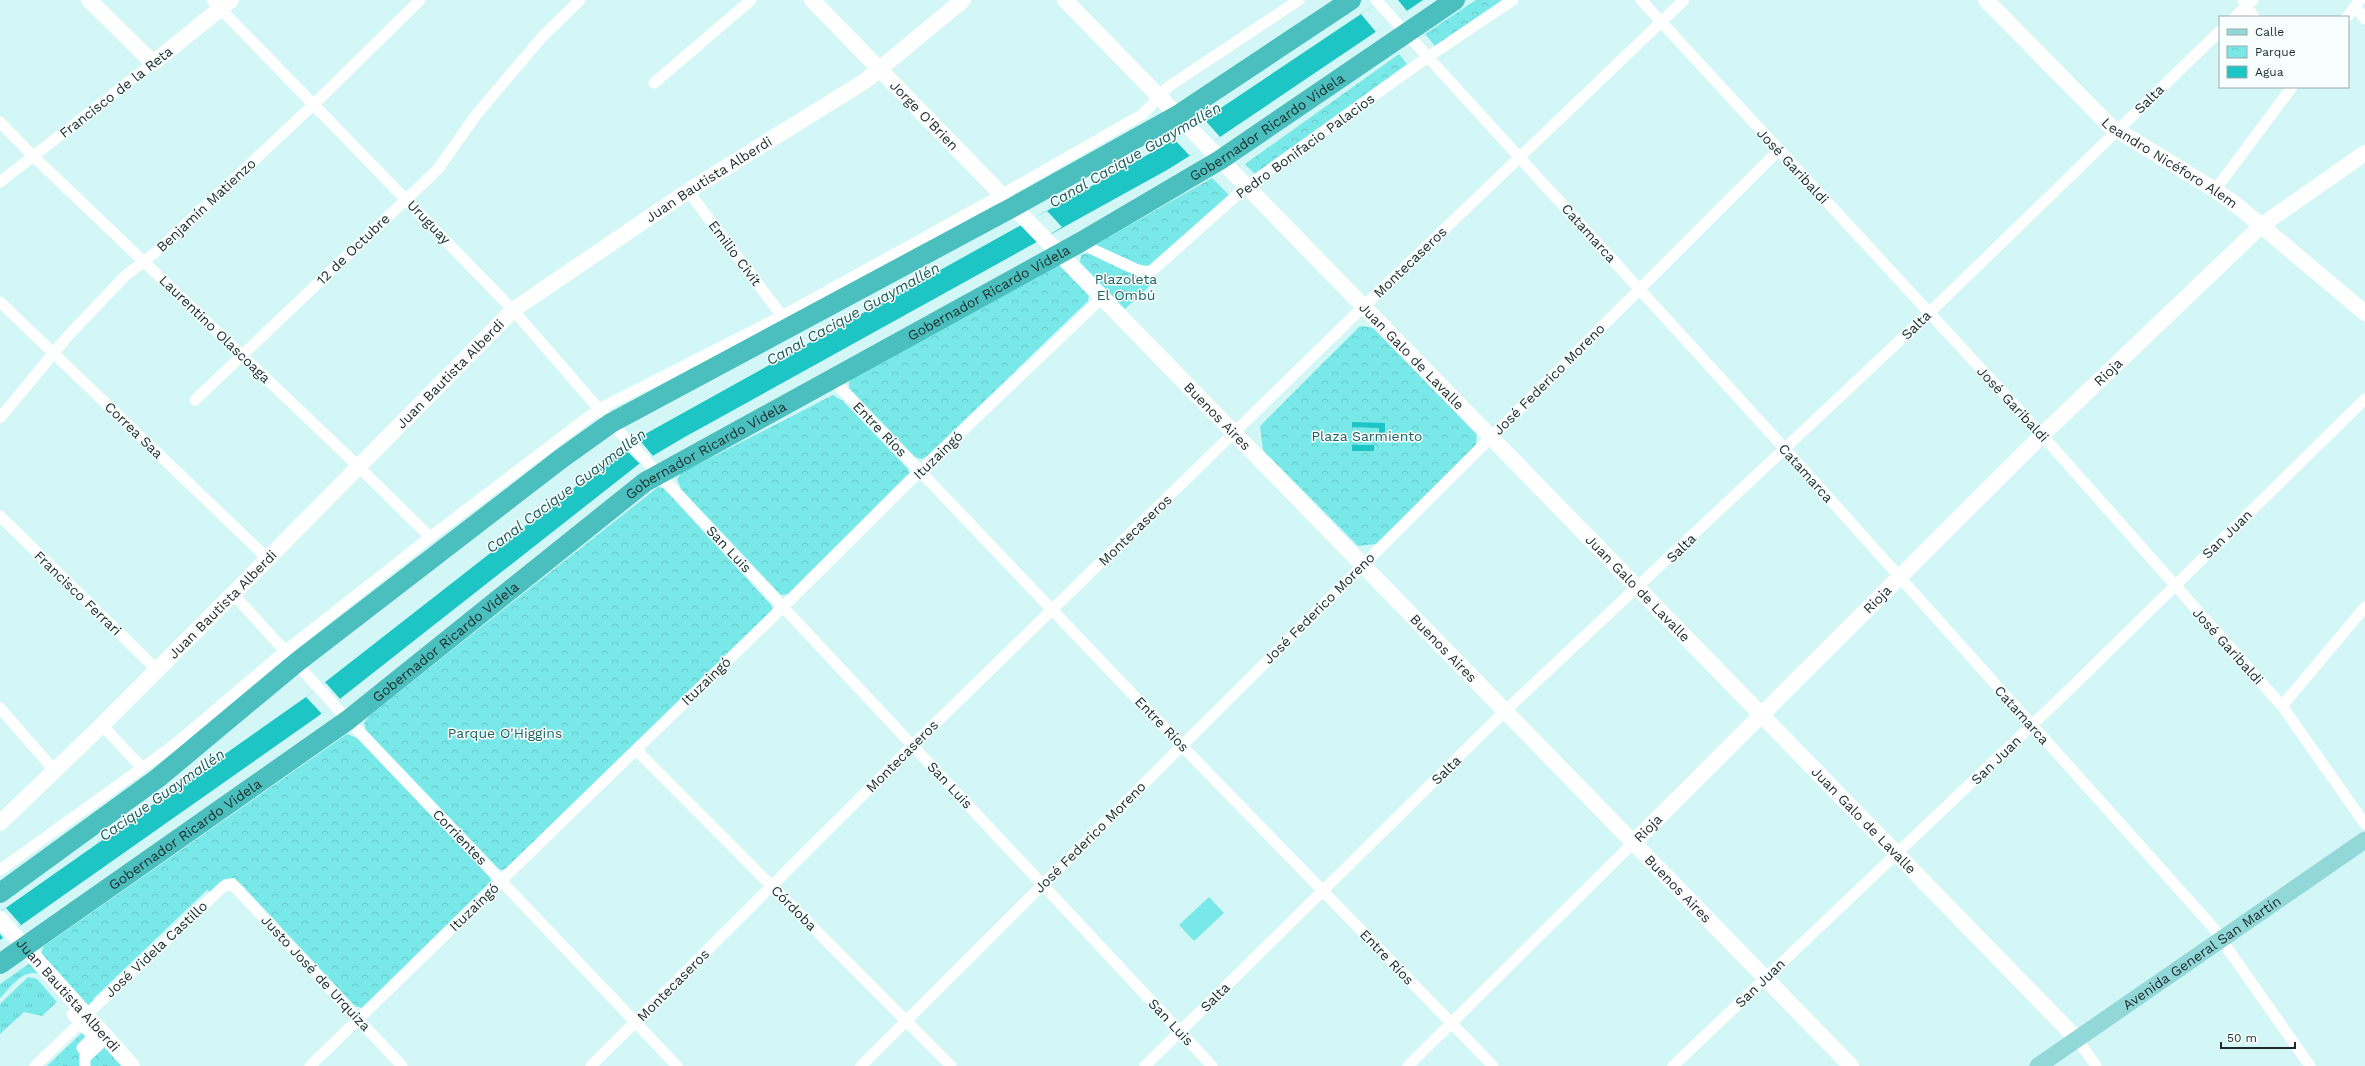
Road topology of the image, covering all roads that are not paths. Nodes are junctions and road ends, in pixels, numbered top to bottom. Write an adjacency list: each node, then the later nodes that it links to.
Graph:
1 (89, 0): 27 (street)
2 (420, 0): 32 (street, Benjamín Matienzo)
3 (580, 0): 45 (street, 12 de Octubre)
4 (750, 0): 29 (street)
5 (812, 0): 28 (street, Jorge O'Brien)
6 (963, 0): 28 (street, Juan Bautista Alberdi)
7 (1064, 0): 31 (street, Juan Galo de Lavalle)
8 (1299, 0): 31 (street)
9 (1351, 0): 35 (highway)
10 (1455, 0): 23 (highway, Gobernador Ricardo Videla)
11 (1513, 0): 26 (street, Pedro Bonifacio Palacios)
12 (1641, 0): 24 (street, José Garibaldi)
13 (1684, 0): 24 (street, Montecaseros)
14 (1986, 0): 34 (street, Leandro Nicéforo Alem)
15 (1377, 1): 23 (street, Catamarca)
16 (2247, 2): 19 (street); 20 (street)
17 (221, 3): 27 (street, Francisco de la Reta); 32 (street, Uruguay)
18 (2358, 3): 21 (street); 22 (street)
19 (2236, 16)
20 (2254, 16)
21 (2348, 16)
22 (2365, 19)
23 (1395, 21): 26 (street, Catamarca); 40 (highway, Gobernador Ricardo Videla)
24 (1662, 22): 36 (street, José Garibaldi); 39 (street, Montecaseros)
25 (2219, 32): 34 (street, Salta)
26 (1428, 57): 39 (street, Catamarca); 42 (street, Pedro Bonifacio Palacios)
27 (153, 63): 38 (street, Francisco de la Reta)
28 (880, 69): 44 (street, Juan Bautista Alberdi); 46 (street, Jorge O'Brien)
29 (654, 83)
30 (2291, 88): 43 (street)
31 (1158, 96): 35 (street, Juan Galo de Lavalle); 46 (street)
32 (313, 105): 45 (street, Uruguay); 51 (street, Benjamín Matienzo)
33 (0, 122): 38 (street, Laurentino Olascoaga)
34 (2116, 131): 43 (street, Leandro Nicéforo Alem); 57 (street, Salta)
35 (1194, 132): 40 (street, Juan Galo de Lavalle); 46 (highway)
36 (1779, 150): 52 (street, José Federico Moreno); 57 (street, José Garibaldi)
37 (2365, 153): 47 (street, Rioja)
38 (33, 156): 41 (street, Francisco de la Reta); 51 (street, Laurentino Olascoaga)
39 (1520, 157): 52 (street, Catamarca); 55 (street, Montecaseros)
40 (1220, 160): 42 (street, Juan Galo de Lavalle); 49 (highway, Gobernador Ricardo Videla)
41 (0, 182)
42 (1247, 186): 49 (street, Pedro Bonifacio Palacios); 55 (street, Juan Galo de Lavalle)
43 (2215, 190): 47 (street, Leandro Nicéforo Alem)
44 (688, 191): 56 (street, Juan Bautista Alberdi); 59 (street, Emilio Civit)
45 (406, 198): 56 (street, Uruguay); 61 (street, 12 de Octubre)
46 (1009, 200): 48 (street, Jorge O'Brien); 59 (street); 65 (highway)
47 (2262, 225): 58 (street, Leandro Nicéforo Alem); 68 (street, Rioja)
48 (1037, 229): 50 (street, Buenos Aires)
49 (1079, 243): 50 (highway, Gobernador Ricardo Videla)
50 (1060, 253): 53 (street, Buenos Aires); 62 (highway, Gobernador Ricardo Videla)
51 (144, 261): 60 (street, Benjamín Matienzo); 61 (street, Laurentino Olascoaga)
52 (1640, 289): 69 (street, José Federico Moreno); 70 (street, Catamarca)
53 (1103, 297): 67 (street, Buenos Aires); 73 (street, Ituzaingó)
54 (0, 302): 60 (street, Correa Saa)
55 (1364, 306): 67 (street, Montecaseros); 69 (street, Juan Galo de Lavalle)
56 (513, 310): 65 (street, Uruguay); 72 (street, Juan Bautista Alberdi)
57 (1929, 313): 68 (street, José Garibaldi); 70 (street, Salta)
58 (2365, 313)
59 (782, 316): 65 (street)
60 (54, 352): 66 (street, Benjamín Matienzo); 76 (street, Correa Saa)
61 (242, 355): 64 (street, 12 de Octubre); 72 (street, Laurentino Olascoaga)
62 (833, 380): 71 (highway, Gobernador Ricardo Videla); 73 (street, Entre Ríos)
63 (2365, 399): 79 (street, San Juan)
64 (195, 400)
65 (605, 416): 71 (street, Uruguay); 75 (street); 85 (highway)
66 (0, 418)
67 (1236, 432): 77 (street, Buenos Aires); 84 (street, Montecaseros)
68 (2042, 435): 78 (street, Rioja); 79 (street, José Garibaldi)
69 (1491, 437): 77 (street, José Federico Moreno); 80 (street, Juan Galo de Lavalle)
70 (1785, 449): 78 (street, Catamarca); 80 (street, Salta)
71 (648, 462): 82 (street, San Luis); 91 (highway, Gobernador Ricardo Videla)
72 (359, 467): 75 (street, Laurentino Olascoaga); 76 (street, Juan Bautista Alberdi)
73 (920, 471): 82 (street, Ituzaingó); 84 (street, Entre Ríos)
74 (0, 516): 86 (street, Francisco Ferrari)
75 (430, 537): 85 (street)
76 (268, 559): 81 (street, Juan Bautista Alberdi)
77 (1363, 564): 89 (street, Buenos Aires); 95 (street, José Federico Moreno)
78 (1900, 578): 90 (street, Rioja); 93 (street, Catamarca)
79 (2175, 585): 87 (street, José Garibaldi); 93 (street, San Juan)
80 (1639, 588): 89 (street, Salta); 90 (street, Juan Galo de Lavalle)
81 (233, 594): 85 (street); 86 (street, Juan Bautista Alberdi)
82 (783, 607): 94 (street, San Luis); 96 (street, Ituzaingó)
83 (2365, 607): 87 (street)
84 (1052, 610): 94 (street, Montecaseros); 95 (street, Entre Ríos)
85 (291, 657): 91 (street, Corrientes); 97 (street); 110 (highway)
86 (157, 670): 92 (street, Juan Bautista Alberdi)
87 (2282, 706): 100 (street, José Garibaldi)
88 (0, 708): 98 (street)
89 (1505, 711): 102 (street, Buenos Aires); 109 (street, Salta)
90 (1762, 715): 102 (street, Rioja); 103 (street, Juan Galo de Lavalle)
91 (348, 720): 105 (street, Corrientes); 113 (highway, Gobernador Ricardo Videla)
92 (102, 725): 97 (street); 98 (street, Juan Bautista Alberdi)
93 (2032, 725): 103 (street, San Juan); 112 (street, Catamarca)
94 (912, 745): 107 (street, San Luis); 108 (street, Montecaseros)
95 (1182, 746): 107 (street, José Federico Moreno); 109 (street, Entre Ríos)
96 (636, 750): 105 (street, Ituzaingó); 108 (street, Córdoba)
97 (142, 768): 104 (street)
98 (55, 771): 99 (street, Juan Bautista Alberdi)
99 (0, 823)
100 (2365, 824)
101 (2365, 840): 112 (main road, Avenida General San Martín)
102 (1633, 843): 115 (street, Buenos Aires); 120 (street, Rioja)
103 (1897, 854): 115 (street, San Juan); 122 (street, Juan Galo de Lavalle)
104 (0, 870)
105 (502, 880): 117 (street, Ituzaingó); 119 (street, Corrientes)
106 (228, 884): 116 (street, José Videla Castillo); 117 (street, Justo José de Urquiza)
107 (1042, 884): 118 (street, José Federico Moreno); 121 (street, San Luis)
108 (773, 886): 118 (street, Córdoba); 119 (street, Montecaseros)
109 (1322, 891): 120 (street, Entre Ríos); 121 (street, Salta)
110 (0, 893)
111 (5, 925): 113 (street, Juan Bautista Alberdi)
112 (2222, 939): 122 (main road, Avenida General San Martín); 140 (street, Catamarca)
113 (24, 947): 114 (highway, Gobernador Ricardo Videla); 116 (street, Juan Bautista Alberdi)
114 (0, 964)
115 (1765, 978): 136 (street, San Juan); 137 (street, Buenos Aires)
116 (79, 1018): 123 (street); 124 (street, José Videla Castillo); 125 (street, Juan Bautista Alberdi)
117 (358, 1019): 126 (street, Ituzaingó); 127 (street, Justo José de Urquiza)
118 (907, 1021): 130 (street, José Federico Moreno); 131 (street, Córdoba)
119 (636, 1022): 128 (street, Montecaseros); 129 (street, Corrientes)
120 (1451, 1024): 134 (street, Rioja); 135 (street, Entre Ríos)
121 (1180, 1031): 132 (street, Salta); 133 (street, San Luis)
122 (2077, 1039): 138 (main road, Avenida General San Martín); 139 (street)
123 (89, 1061)
124 (35, 1066)
125 (132, 1066)
126 (310, 1066)
127 (402, 1066)
128 (591, 1066)
129 (678, 1066)
130 (861, 1066)
131 (951, 1066)
132 (1145, 1066)
133 (1212, 1066)
134 (1408, 1066)
135 (1493, 1066)
136 (1673, 1066)
137 (1851, 1066)
138 (2038, 1066)
139 (2096, 1066)
140 (2310, 1066)

